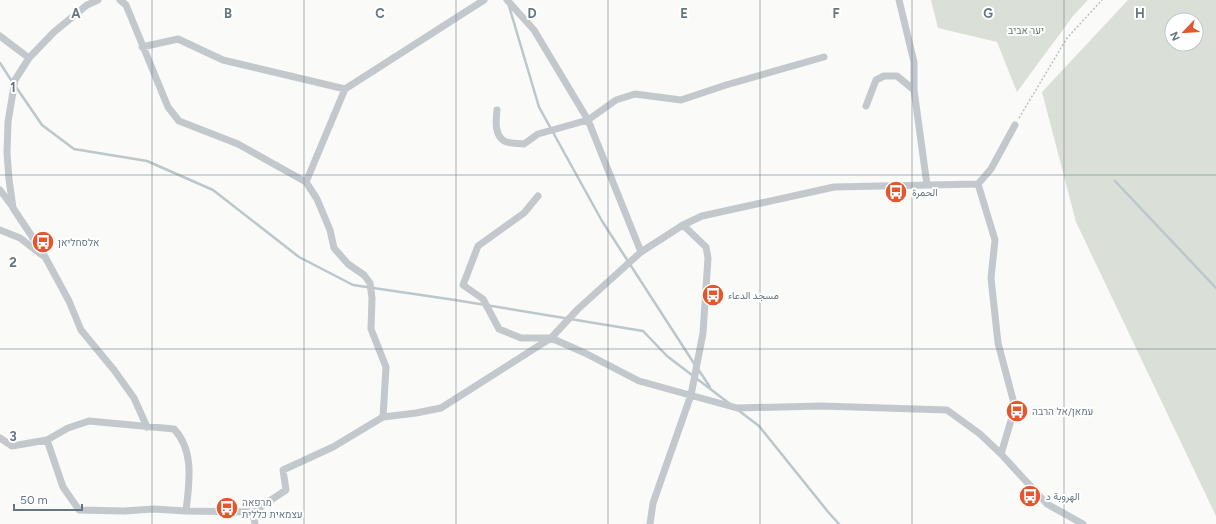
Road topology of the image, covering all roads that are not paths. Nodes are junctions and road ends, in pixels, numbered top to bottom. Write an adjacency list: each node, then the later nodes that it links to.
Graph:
1 (98, 0): 9 (street)
2 (484, 0): 10 (street)
3 (507, 0): 14 (street)
4 (899, 0): 11 (street)
5 (124, 2): 7 (street)
6 (0, 36): 9 (street)
7 (142, 47): 10 (street); 18 (street)
8 (824, 57): 14 (street)
9 (29, 58): 16 (street)
10 (345, 89): 18 (street)
11 (914, 90): 12 (street); 20 (street)
12 (866, 106)
13 (497, 110): 14 (street)
14 (588, 120): 26 (street)
15 (1015, 125): 19 (street)
16 (7, 153): 17 (street); 23 (street)
17 (0, 159)
18 (306, 182): 30 (street)
19 (978, 184): 20 (street); 34 (street)
20 (927, 185): 24 (street)
21 (0, 190): 23 (street)
22 (538, 196): 28 (street)
23 (13, 208): 27 (street)
24 (683, 225): 26 (street); 29 (street)
25 (0, 230): 27 (street)
26 (641, 252): 28 (street)
27 (45, 258): 31 (street)
28 (551, 338): 29 (street); 30 (street)
29 (691, 395): 34 (street); 38 (street)
30 (382, 417): 36 (street)
31 (147, 426): 33 (street); 35 (street)
32 (0, 438): 33 (street)
33 (47, 440): 35 (street)
34 (1001, 454): 39 (street)
35 (186, 511): 36 (street)
36 (253, 512): 37 (street)
37 (255, 524)
38 (650, 524)
39 (1082, 524)

